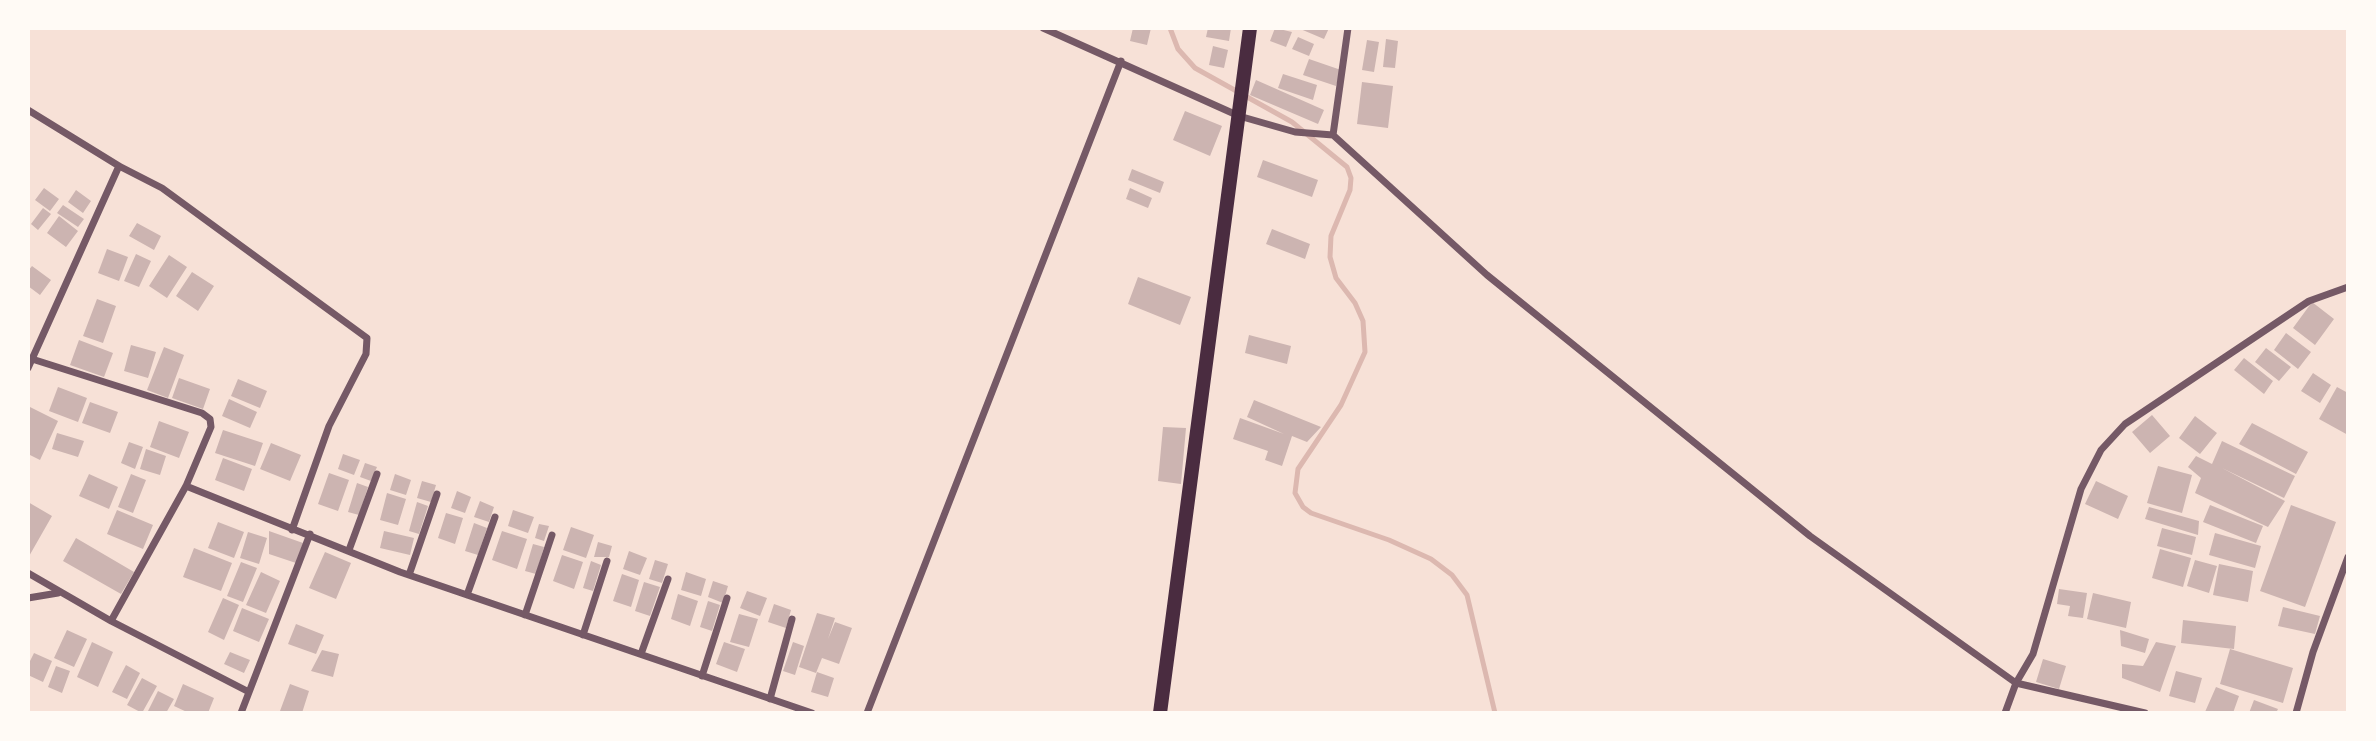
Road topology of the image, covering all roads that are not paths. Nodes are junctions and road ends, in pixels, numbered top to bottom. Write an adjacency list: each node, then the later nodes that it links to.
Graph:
1 (1043, 28): 4 (street)
2 (1250, 28): 6 (highway)
3 (1348, 28): 7 (street)
4 (1121, 61): 6 (street); 40 (street)
5 (28, 110): 8 (street)
6 (1239, 111): 7 (street); 41 (highway)
7 (1333, 135): 35 (street)
8 (119, 166): 10 (street); 16 (street)
9 (2348, 287): 35 (street)
10 (32, 359): 11 (street); 13 (street)
11 (28, 368)
12 (377, 474): 19 (street)
13 (186, 486): 16 (street); 31 (street)
14 (437, 494): 23 (street)
15 (495, 517): 26 (street)
16 (292, 530): 17 (street)
17 (310, 534): 19 (street); 36 (street)
18 (552, 535): 29 (street)
19 (349, 550): 23 (street)
20 (2348, 557): 44 (street)
21 (607, 561): 32 (street)
22 (28, 573): 25 (street)
23 (410, 575): 26 (street)
24 (668, 579): 33 (street)
25 (59, 593): 27 (street); 31 (street)
26 (467, 595): 29 (street)
27 (28, 598)
28 (727, 598): 34 (street)
29 (525, 615): 32 (street)
30 (792, 619): 37 (street)
31 (111, 621): 36 (street)
32 (583, 635): 33 (street)
33 (641, 654): 34 (street)
34 (702, 676): 37 (street)
35 (2016, 683): 42 (street); 43 (street)
36 (249, 692): 38 (street)
37 (771, 699): 39 (street)
38 (241, 713)
39 (812, 713)
40 (867, 713)
41 (1160, 713)
42 (2005, 713)
43 (2145, 713)
44 (2296, 713)

